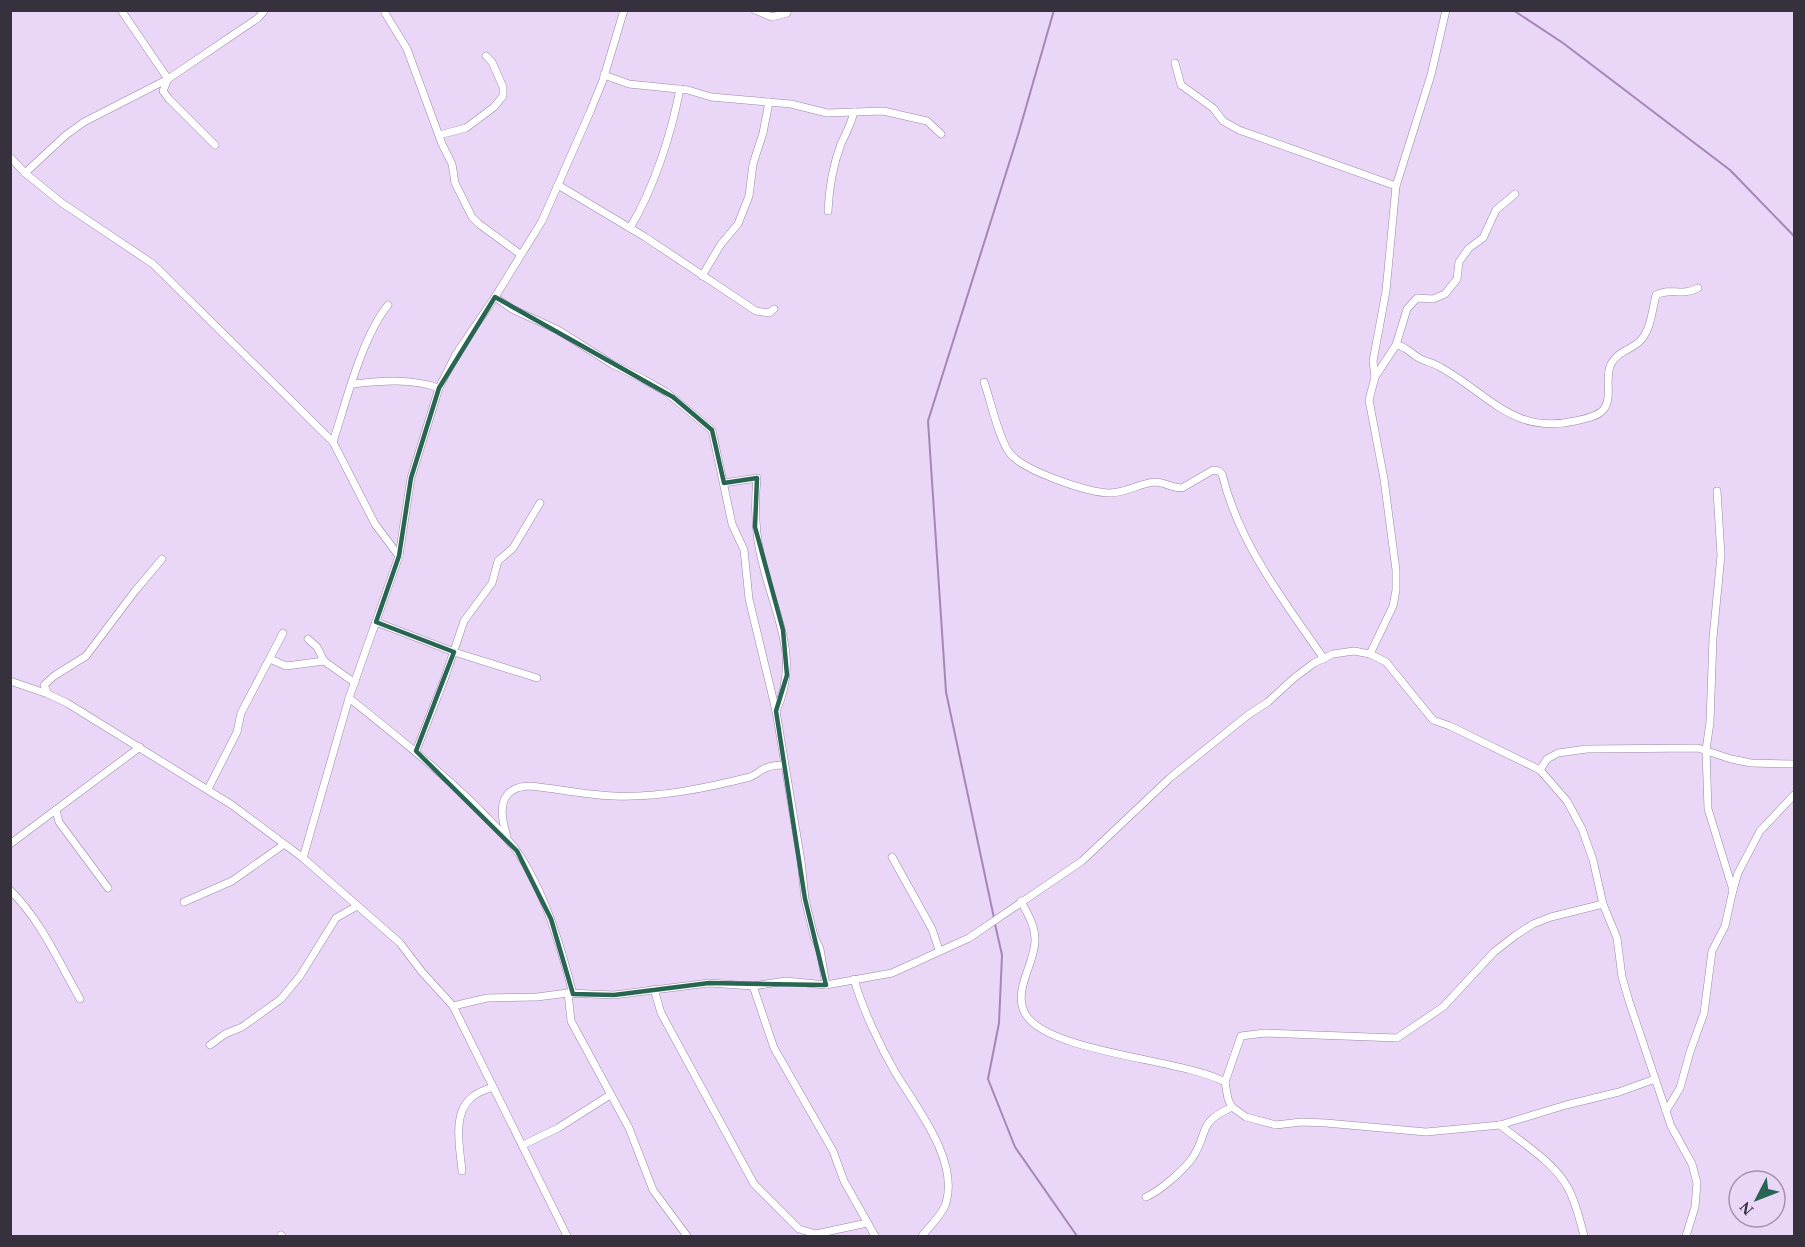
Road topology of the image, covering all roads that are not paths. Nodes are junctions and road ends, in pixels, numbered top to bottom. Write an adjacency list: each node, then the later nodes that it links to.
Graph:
1 (121, 10): 11 (street)
2 (265, 10): 11 (street)
3 (624, 10): 10 (street)
4 (755, 10): 5 (street)
5 (788, 10)
6 (1446, 10): 21 (street)
7 (386, 13): 16 (street)
8 (486, 56): 16 (street)
9 (1175, 63): 21 (street)
10 (604, 75): 12 (street); 20 (street)
11 (168, 79): 17 (street); 19 (street)
12 (680, 89): 13 (street); 24 (street)
13 (769, 102): 14 (street); 26 (street)
14 (854, 112): 15 (street); 23 (street)
15 (941, 134)
16 (439, 135): 25 (street)
17 (214, 145)
18 (10, 158): 19 (street)
19 (25, 173): 36 (street)
20 (558, 185): 24 (street); 25 (street)
21 (1396, 186): 32 (street)
22 (1515, 194): 31 (street)
23 (828, 211)
24 (630, 228): 26 (street)
25 (520, 254): 28 (street)
26 (702, 276): 30 (street)
27 (1698, 288): 31 (street)
28 (495, 297): 35 (street); 37 (street)
29 (387, 305): 34 (street)
30 (774, 309)
31 (1396, 345): 32 (street)
32 (1375, 377): 46 (street)
33 (984, 382): 48 (street)
34 (352, 384): 35 (street); 36 (street)
35 (439, 388): 40 (street)
36 (333, 442): 40 (street)
37 (724, 483): 55 (street); 55 (street)
38 (1717, 491): 57 (street)
39 (540, 503): 45 (street)
40 (399, 556): 42 (street)
41 (162, 559): 53 (street)
42 (376, 622): 45 (street); 52 (street)
43 (283, 633): 47 (street)
44 (308, 639): 49 (street)
45 (454, 652): 50 (street); 58 (street)
46 (1371, 654): 48 (street); 61 (street)
47 (270, 659): 49 (street); 62 (street)
48 (1324, 659): 73 (street)
49 (324, 661): 52 (street)
50 (537, 678)
51 (10, 681): 53 (street)
52 (355, 683): 54 (street)
53 (48, 693): 56 (street)
54 (350, 698): 58 (street); 69 (street)
55 (776, 711): 60 (street)
56 (140, 747): 62 (street); 64 (street)
57 (1706, 750): 59 (street); 61 (street); 72 (street)
58 (416, 751): 65 (street)
59 (1794, 764)
60 (784, 765): 65 (street); 79 (street)
61 (1540, 770): 75 (street)
62 (208, 789): 67 (street)
63 (1794, 795): 72 (street)
64 (56, 810): 66 (street); 70 (street)
65 (507, 838): 82 (street)
66 (10, 844)
67 (283, 845): 69 (street); 74 (street)
68 (892, 857): 77 (street)
69 (303, 858): 76 (street)
70 (108, 888)
71 (10, 890): 83 (street)
72 (1733, 890): 91 (street)
73 (1021, 901): 77 (street); 87 (street)
74 (184, 902)
75 (1603, 904): 86 (street); 87 (street)
76 (357, 906): 84 (street); 85 (street)
77 (939, 950): 78 (street)
78 (854, 979): 79 (street); 100 (street)
79 (826, 985): 80 (street)
80 (753, 986): 81 (street); 96 (street)
81 (654, 989): 82 (street); 96 (street)
82 (570, 994): 84 (street); 89 (street)
83 (80, 999)
84 (453, 1006): 88 (street)
85 (210, 1046)
86 (1655, 1079): 91 (street); 92 (street)
87 (1225, 1082): 90 (street)
88 (493, 1088): 93 (street); 94 (street)
89 (610, 1095): 93 (street); 98 (street)
90 (1232, 1107): 92 (street); 95 (street)
91 (1666, 1110): 102 (street)
92 (1500, 1125): 101 (street)
93 (523, 1145): 97 (street)
94 (462, 1171)
95 (1146, 1197)
96 (867, 1223): 99 (street)
97 (567, 1236)
98 (687, 1236)
99 (875, 1236)
100 (922, 1236)
101 (1584, 1236)
102 (1686, 1236)

